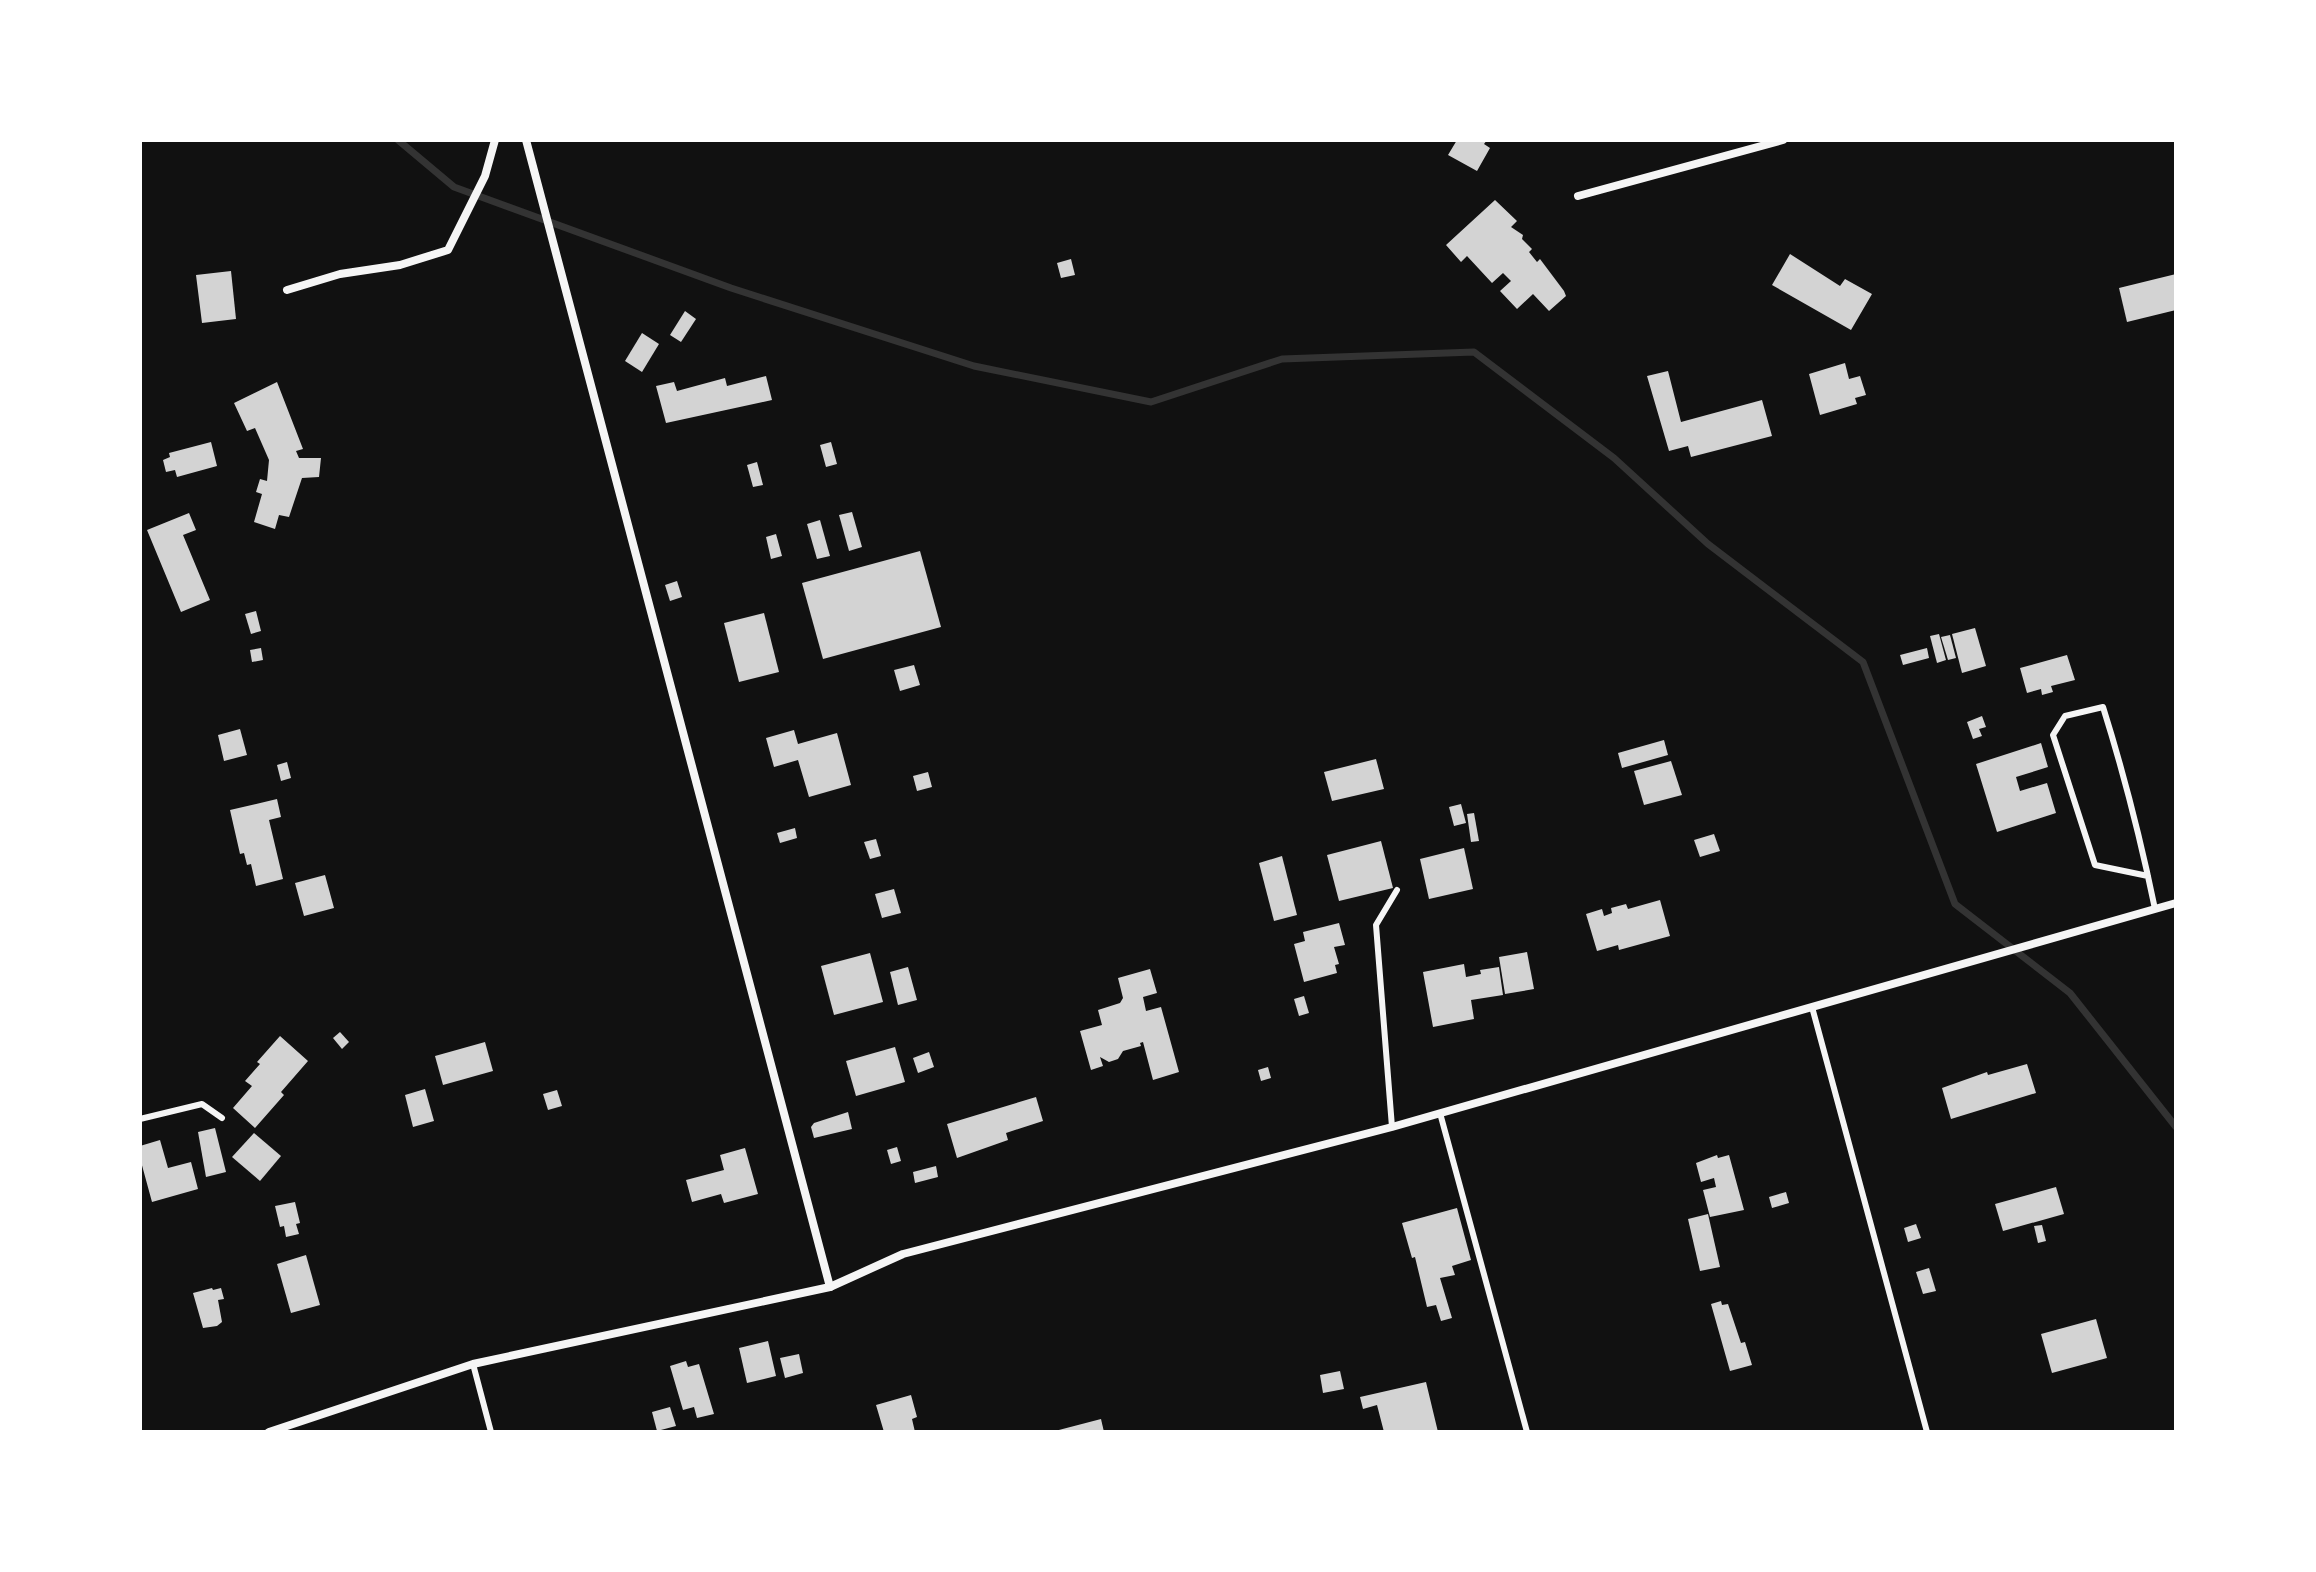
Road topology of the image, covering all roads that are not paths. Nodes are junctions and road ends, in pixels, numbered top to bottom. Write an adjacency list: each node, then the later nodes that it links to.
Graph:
1 (495, 140): 5 (street)
2 (526, 140): 15 (street)
3 (1783, 140): 4 (street)
4 (1578, 196)
5 (287, 290)
6 (2148, 876): 6 (lane); 9 (lane)
7 (1397, 890): 14 (lane)
8 (2176, 903): 9 (street)
9 (2155, 909): 10 (street)
10 (1812, 1007): 11 (street); 20 (lane)
11 (1440, 1113): 14 (street); 19 (lane)
12 (222, 1118): 13 (lane)
13 (140, 1119)
14 (1392, 1127): 15 (street)
15 (830, 1287): 16 (street)
16 (473, 1364): 17 (street); 18 (lane)
17 (269, 1432)
18 (491, 1432)
19 (1527, 1432)
20 (1927, 1432)

